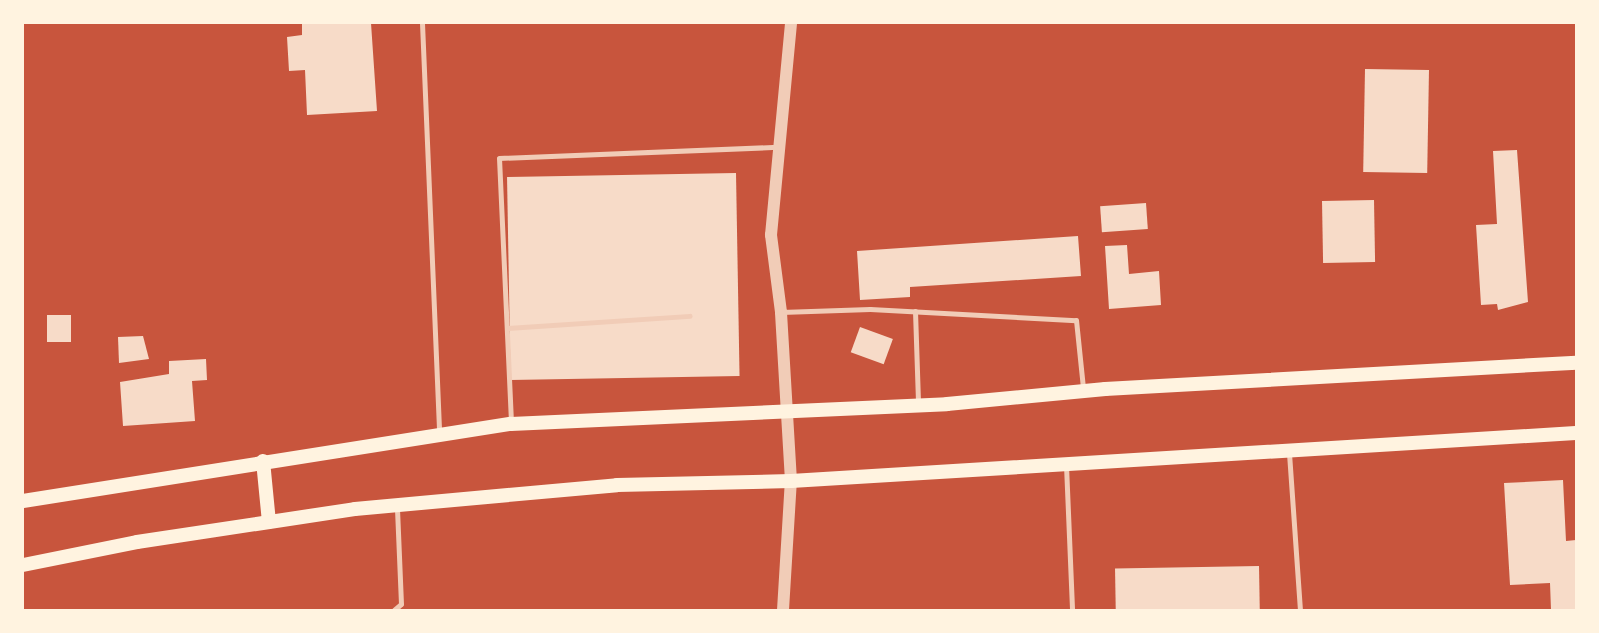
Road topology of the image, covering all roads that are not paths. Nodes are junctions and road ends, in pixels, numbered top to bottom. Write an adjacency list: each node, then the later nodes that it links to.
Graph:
1 (422, 23): 14 (lane)
2 (791, 23): 3 (street)
3 (781, 146): 4 (street); 7 (lane)
4 (781, 312): 5 (lane); 11 (street)
5 (915, 312): 9 (lane); 10 (lane)
6 (690, 316): 7 (lane)
7 (507, 328): 12 (lane)
8 (1576, 363): 9 (main road)
9 (1083, 392): 10 (main road)
10 (919, 405): 11 (main road)
11 (789, 411): 12 (main road); 18 (street)
12 (511, 424): 14 (main road)
13 (1576, 433): 15 (main road)
14 (439, 435): 16 (main road)
15 (1289, 449): 17 (main road); 26 (lane)
16 (263, 461): 19 (main road); 21 (main road)
17 (1066, 465): 18 (main road); 25 (lane)
18 (791, 481): 20 (main road); 24 (street)
19 (23, 501)
20 (397, 505): 21 (main road); 23 (lane)
21 (269, 522): 22 (main road)
22 (23, 565)
23 (394, 610)
24 (783, 610)
25 (1072, 610)
26 (1300, 610)

